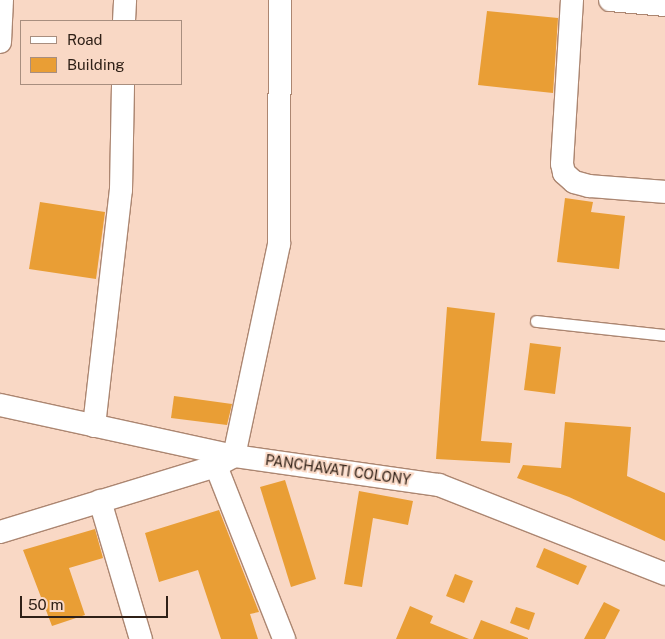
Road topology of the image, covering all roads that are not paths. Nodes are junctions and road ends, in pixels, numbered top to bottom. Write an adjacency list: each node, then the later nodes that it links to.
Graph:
1 (2, 0): 8 (street)
2 (124, 0): 7 (street)
3 (280, 0): 15 (street)
4 (572, 0): 10 (street)
5 (610, 0): 6 (street)
6 (665, 6)
7 (124, 20)
8 (0, 42)
9 (123, 85): 14 (street)
10 (665, 192)
11 (536, 321): 12 (lane)
12 (665, 335)
13 (0, 405): 14 (street, PANCHAVATI COLONY)
14 (94, 426): 15 (street, PANCHAVATI COLONY)
15 (225, 461): 16 (street); 18 (street, PANCHAVATI COLONY); 20 (street)
16 (100, 501): 17 (street); 19 (street)
17 (0, 532)
18 (665, 574)
19 (141, 639)
20 (284, 639)

